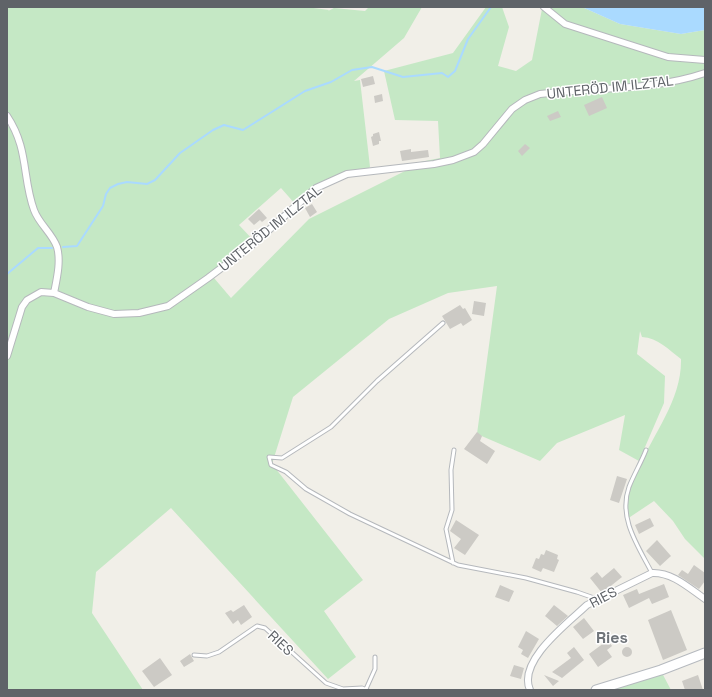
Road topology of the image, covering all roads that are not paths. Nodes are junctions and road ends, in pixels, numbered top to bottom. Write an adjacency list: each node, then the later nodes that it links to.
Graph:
1 (544, 7): 2 (street)
2 (705, 60)
3 (705, 73): 5 (street, UNTERÖD IM ILZTAL)
4 (7, 116): 5 (street)
5 (54, 293): 7 (street, UNTERÖD IM ILZTAL)
6 (443, 323): 10 (lane)
7 (7, 356)
8 (454, 450): 10 (lane)
9 (646, 450): 11 (lane)
10 (452, 563): 12 (lane)
11 (652, 573): 12 (street, RIES); 13 (street)
12 (597, 599): 18 (street, RIES)
13 (705, 599)
14 (705, 653): 19 (street)
15 (194, 655): 17 (lane, RIES)
16 (375, 657): 17 (lane, RIES)
17 (367, 689)
18 (530, 690)
19 (596, 690)

